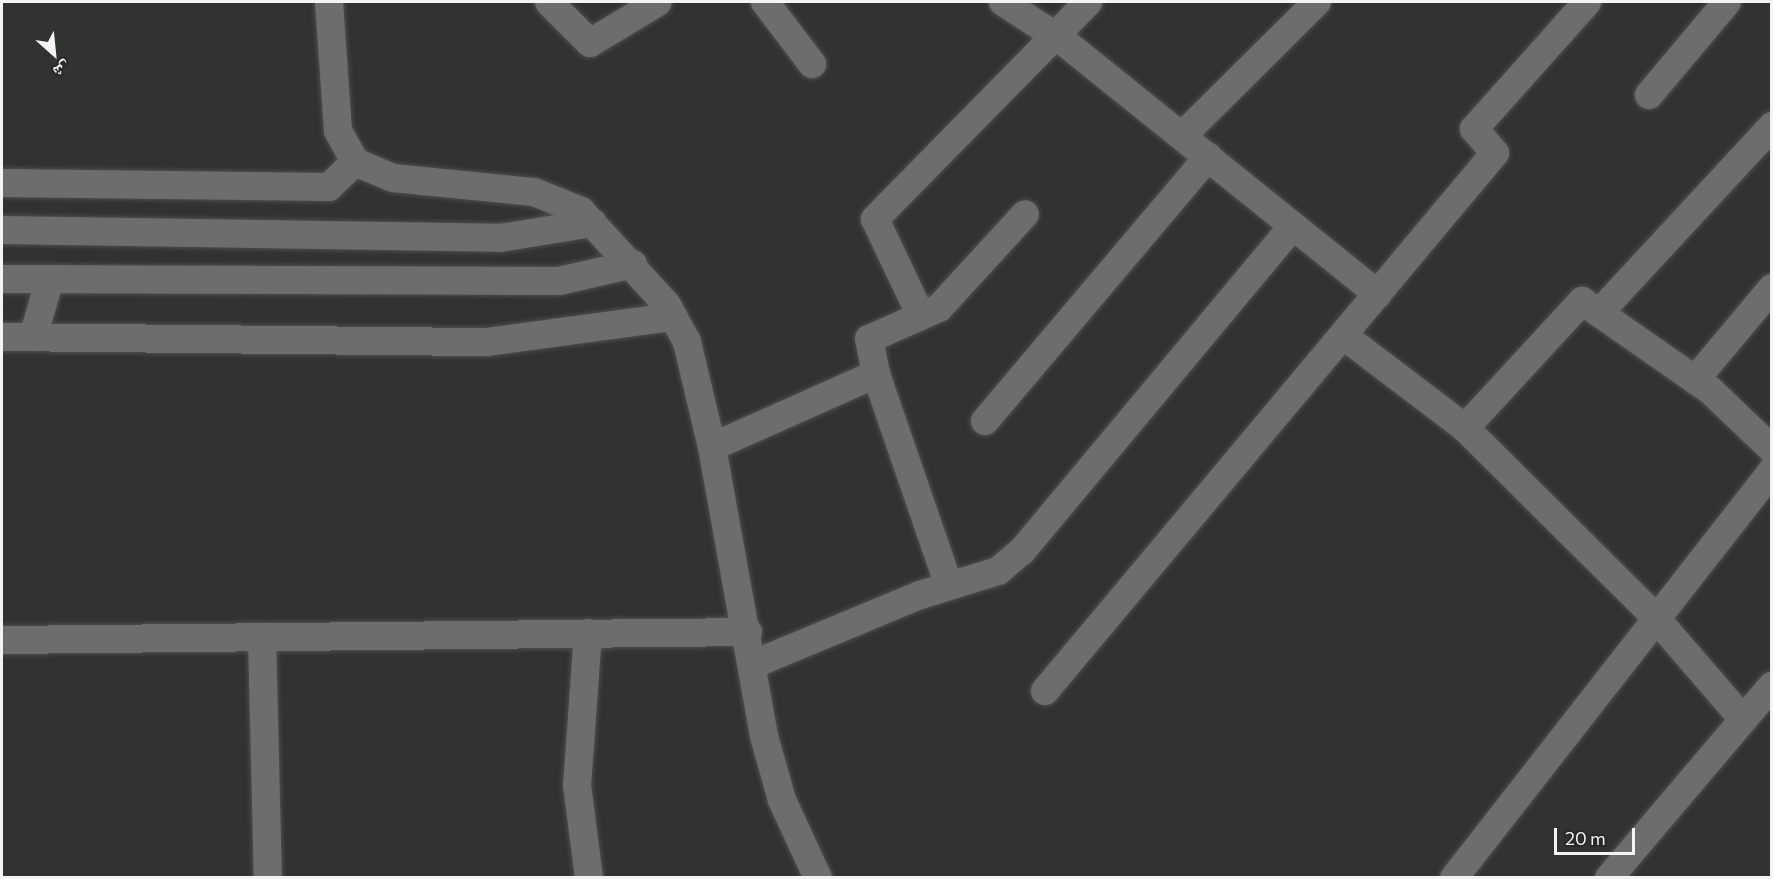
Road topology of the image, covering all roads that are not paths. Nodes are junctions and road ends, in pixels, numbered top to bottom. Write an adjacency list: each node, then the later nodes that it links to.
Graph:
1 (329, 2): 16 (street)
2 (549, 2): 3 (street)
3 (658, 2)
4 (765, 2): 11 (street)
5 (1003, 2): 10 (street)
6 (1088, 2): 10 (street)
7 (1317, 2): 14 (street)
8 (1587, 2): 26 (street)
9 (1727, 2): 12 (street)
10 (1053, 34): 14 (street); 28 (street)
11 (812, 64)
12 (1649, 95)
13 (1772, 126): 27 (street)
14 (1182, 136): 15 (street)
15 (1208, 158): 20 (street); 35 (street)
16 (354, 162): 17 (street); 19 (street)
17 (2, 183)
18 (1025, 214): 28 (street)
19 (592, 223): 21 (street); 22 (street)
20 (1293, 226): 26 (street); 40 (street)
21 (2, 230)
22 (633, 264): 24 (street); 29 (street)
23 (2, 279): 24 (street)
24 (50, 279): 32 (street)
25 (1772, 288): 34 (street)
26 (1378, 294): 30 (street)
27 (1599, 313): 34 (street); 36 (street)
28 (921, 316): 33 (street)
29 (673, 317): 32 (street); 37 (street)
30 (1344, 336): 36 (street); 48 (street)
31 (2, 337): 32 (street)
32 (33, 337)
33 (876, 374): 37 (street); 40 (street)
34 (1695, 380): 38 (street)
35 (985, 421)
36 (1465, 428): 41 (street)
37 (712, 447): 42 (street)
38 (1772, 449)
39 (1772, 471): 41 (street)
40 (950, 586): 46 (street)
41 (1654, 616): 49 (street); 53 (street)
42 (748, 632): 43 (street); 46 (street)
43 (588, 633): 44 (street); 51 (street)
44 (262, 637): 45 (street); 50 (street)
45 (2, 640)
46 (754, 664): 52 (street)
47 (1772, 686): 49 (street)
48 (1045, 691)
49 (1743, 719): 54 (street)
50 (268, 878)
51 (590, 878)
52 (818, 878)
53 (1454, 878)
54 (1609, 878)

